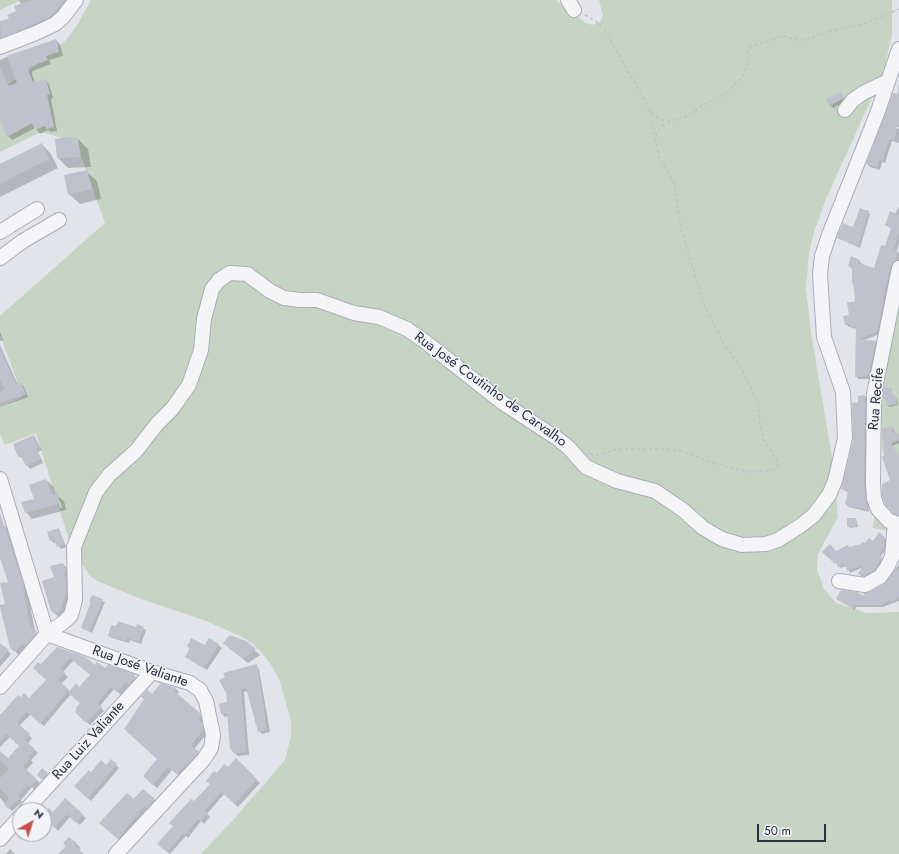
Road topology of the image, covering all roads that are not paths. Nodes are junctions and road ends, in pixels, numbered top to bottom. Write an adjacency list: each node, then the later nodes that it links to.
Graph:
1 (76, 0): 2 (street)
2 (0, 47)
3 (899, 49): 4 (street, Rua José Coutinho de Carvalho)
4 (888, 81): 5 (street); 14 (street, Rua José Coutinho de Carvalho)
5 (845, 110)
6 (37, 209): 8 (street)
7 (60, 220): 9 (street)
8 (0, 232)
9 (0, 258)
10 (899, 268): 12 (street, Rua Recife)
11 (0, 479): 14 (street)
12 (897, 523): 13 (street)
13 (839, 582)
14 (47, 634): 15 (street, Rua José Valiante); 16 (street, Rua José Coutinho de Carvalho)
15 (152, 672): 17 (street, Rua Luiz Valiante); 20 (street, Rua José Valiante)
16 (0, 687)
17 (33, 802)
18 (12, 826): 19 (street)
19 (0, 839)
20 (116, 854)

